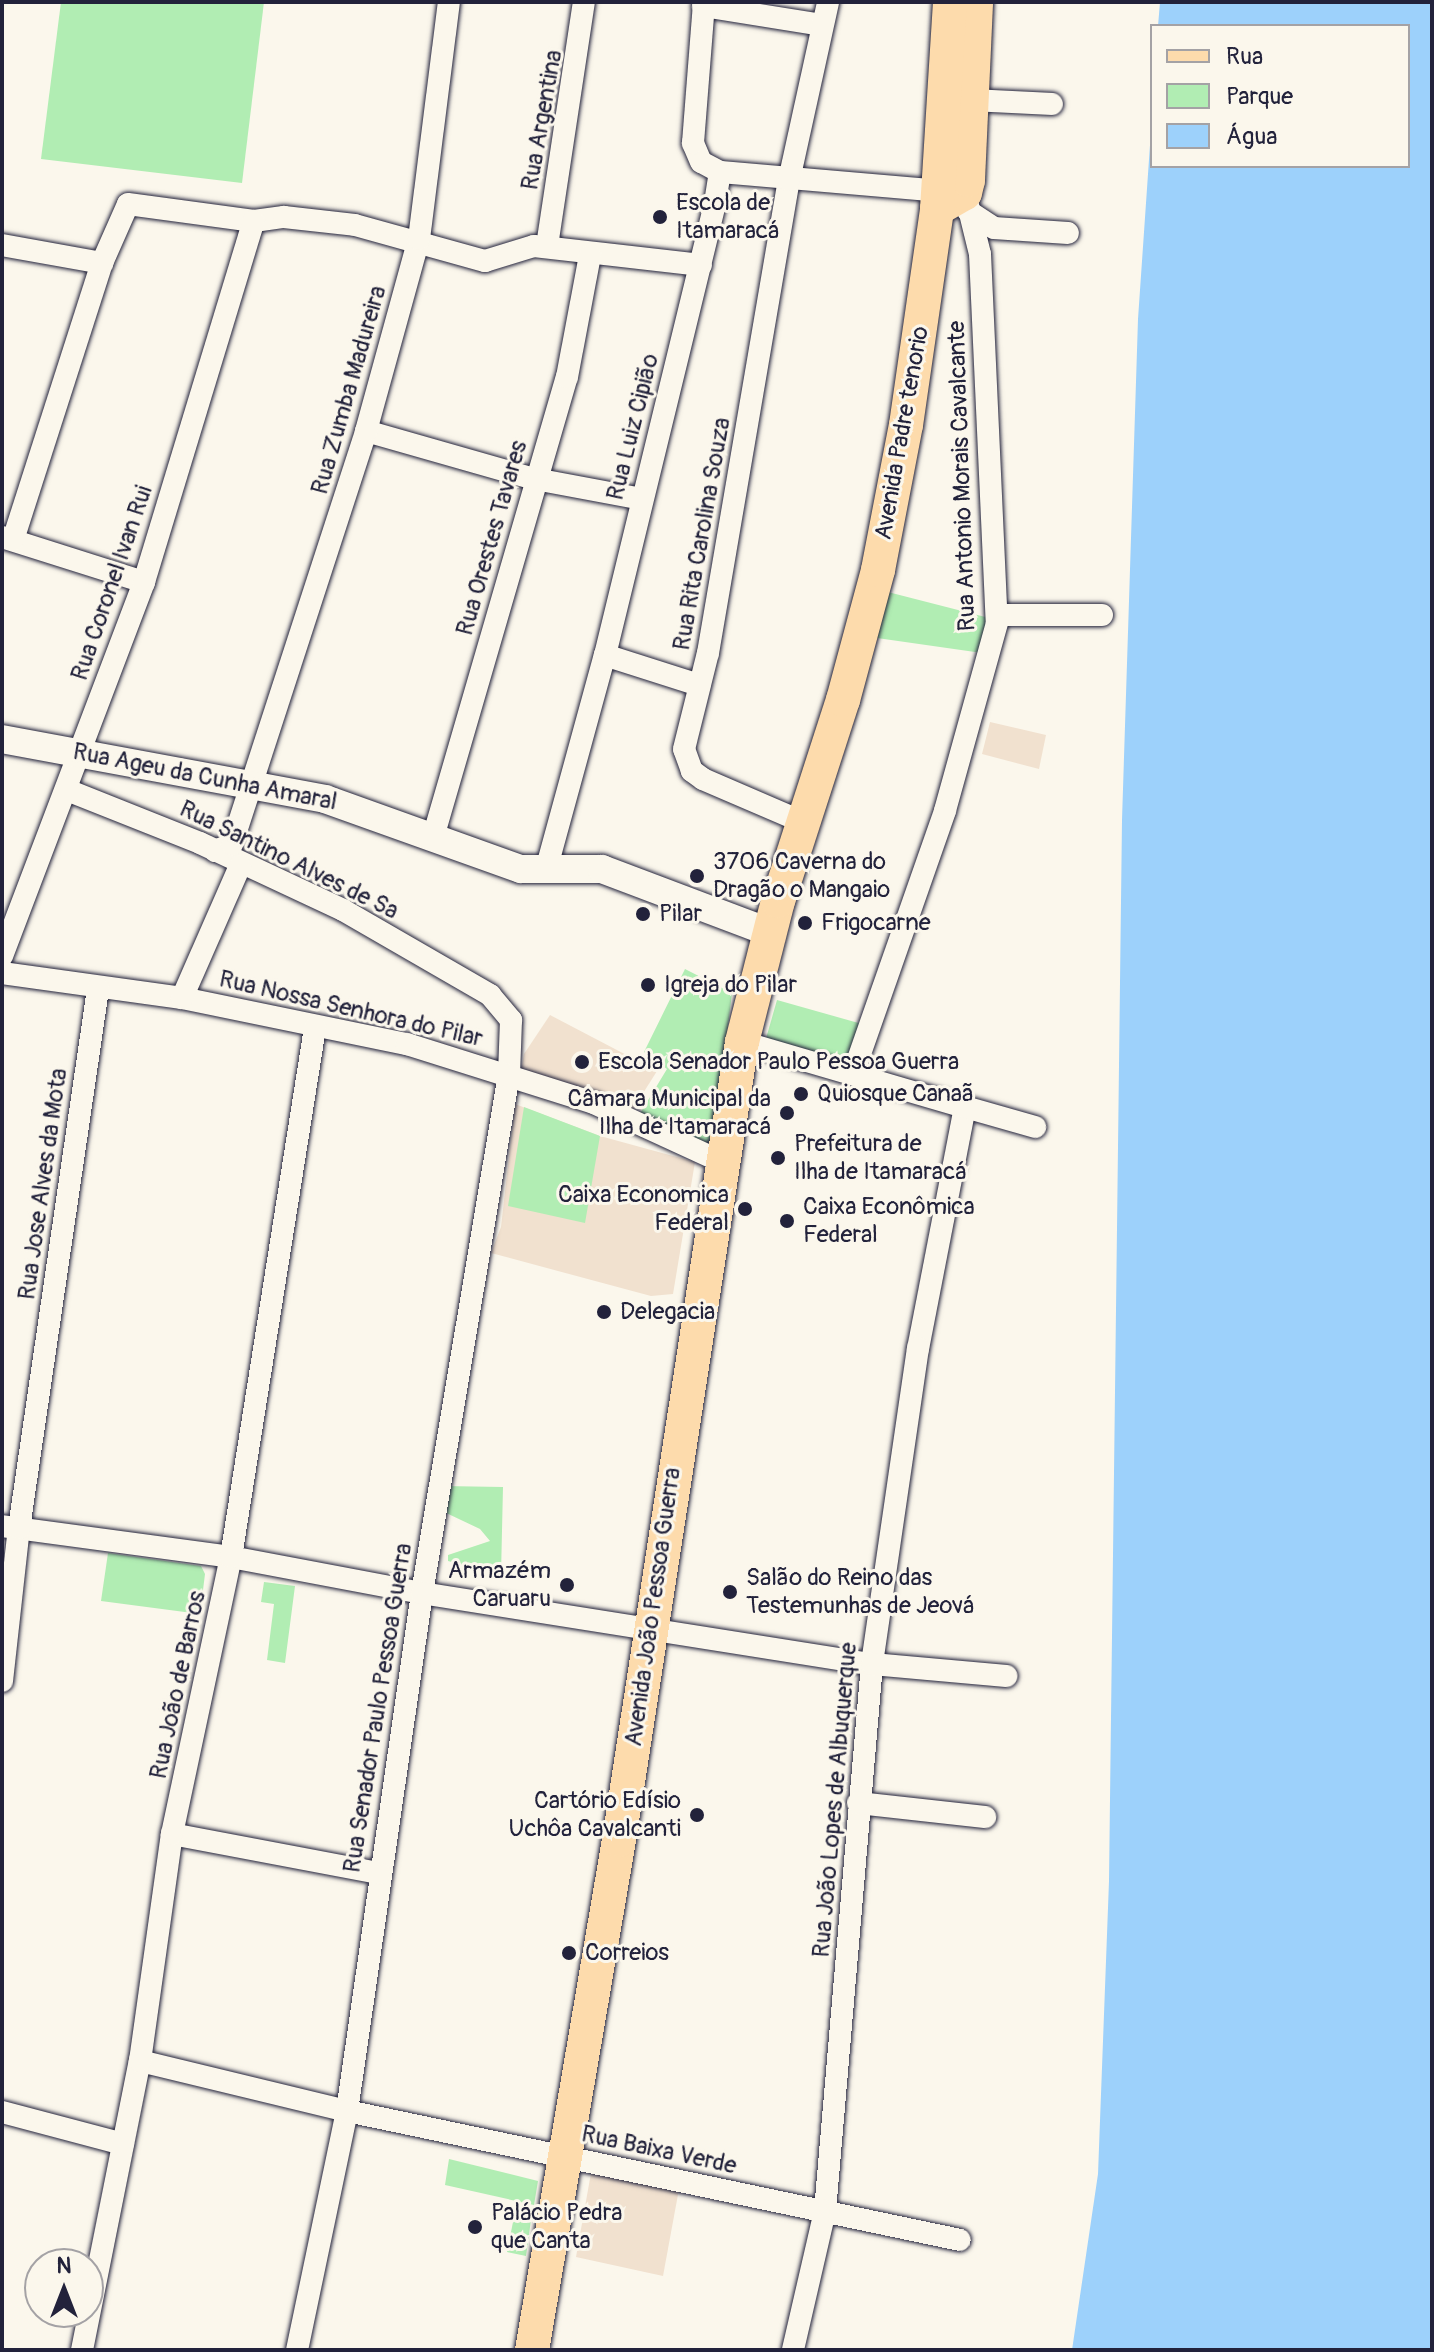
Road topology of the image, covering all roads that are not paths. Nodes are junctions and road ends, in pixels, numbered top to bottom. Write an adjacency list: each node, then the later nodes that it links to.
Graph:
1 (449, 2): 15 (street, Rua Zumba Madureira)
2 (584, 2): 17 (street, Rua Argentina)
3 (828, 2): 7 (street, Rua Rita Carolina Souza)
4 (950, 2): 12 (main road)
5 (976, 2): 8 (main road, Avenida Padre tenorio)
6 (704, 4): 7 (street); 10 (street)
7 (821, 25): 11 (street, Rua Rita Carolina Souza)
8 (972, 100): 9 (street); 12 (main road, Avenida Padre tenorio)
9 (1052, 104)
10 (720, 172): 11 (street); 20 (street, Rua Luiz Cipião)
11 (789, 180): 12 (street); 29 (street, Rua Rita Carolina Souza)
12 (952, 201): 14 (street); 26 (street, Rua Antonio Morais Cavalcante); 34 (main road, Avenida Padre tenorio)
13 (254, 221): 15 (street); 19 (street); 25 (street, Rua Coronel Ivan Rui)
14 (1068, 233)
15 (419, 239): 17 (street); 21 (street, Rua Zumba Madureira)
16 (2, 245): 19 (street)
17 (540, 246): 18 (street)
18 (590, 255): 20 (street); 22 (street, Rua Orestes Tavares)
19 (102, 263): 24 (street)
20 (701, 265): 23 (street, Rua Luiz Cipião)
21 (366, 431): 22 (street); 32 (street, Rua Zumba Madureira)
22 (535, 479): 23 (street); 35 (street, Rua Orestes Tavares)
23 (642, 499): 28 (street, Rua Luiz Cipião)
24 (7, 539): 25 (street)
25 (144, 582): 31 (street, Rua Coronel Ivan Rui)
26 (998, 615): 27 (street); 47 (street, Rua Antonio Morais Cavalcante)
27 (1102, 615)
28 (605, 655): 29 (street); 39 (street, Rua Luiz Cipião)
29 (699, 685): 34 (street, Rua Rita Carolina Souza)
30 (2, 739): 31 (street, Rua Ageu da Cunha Amaral)
31 (80, 751): 32 (street, Rua Ageu da Cunha Amaral); 33 (street, Rua Coronel Ivan Rui)
32 (253, 782): 35 (street, Rua Ageu da Cunha Amaral); 36 (street, Rua Zumba Madureira)
33 (67, 790): 36 (street, Rua Santino Alves de Sa); 41 (street, Rua Coronel Ivan Rui)
34 (805, 823): 38 (main road, Avenida Padre tenorio)
35 (434, 834): 39 (street, Rua Ageu da Cunha Amaral)
36 (215, 851): 37 (street, Rua Santino Alves de Sa)
37 (240, 866): 44 (street); 48 (street, Rua Santino Alves de Sa)
38 (789, 868): 40 (main road, Avenida João Pessoa Guerra)
39 (546, 870): 40 (street, Rua Ageu da Cunha Amaral)
40 (769, 932): 46 (main road, Avenida João Pessoa Guerra)
41 (2, 956)
42 (2, 973): 43 (street, Rua Nossa Senhora do Pilar)
43 (98, 989): 44 (street, Rua Nossa Senhora do Pilar); 52 (street, Rua Jose Alves da Mota)
44 (182, 998): 45 (street, Rua Nossa Senhora do Pilar)
45 (315, 1028): 48 (street, Rua Nossa Senhora do Pilar); 53 (street, Rua João de Barros)
46 (742, 1042): 47 (street); 51 (main road, Avenida João Pessoa Guerra)
47 (853, 1073): 49 (street)
48 (509, 1074): 51 (street, Rua Nossa Senhora do Pilar); 54 (street, Rua Senador Paulo Pessoa Guerra)
49 (965, 1107): 50 (street); 56 (street, Rua João Lopes de Albuquerque)
50 (1035, 1127)
51 (720, 1161): 55 (main road, Avenida João Pessoa Guerra)
52 (10, 1527): 53 (street); 58 (street, Rua Jose Alves da Mota)
53 (231, 1557): 54 (street); 61 (street, Rua João de Barros)
54 (422, 1593): 55 (street); 62 (street, Rua Senador Paulo Pessoa Guerra)
55 (648, 1627): 56 (street); 67 (main road, Avenida João Pessoa Guerra)
56 (872, 1664): 57 (street); 59 (street, Rua João Lopes de Albuquerque)
57 (1006, 1676)
58 (2, 1681)
59 (858, 1803): 60 (street); 68 (street, Rua João Lopes de Albuquerque)
60 (985, 1817)
61 (172, 1834): 62 (street); 63 (street, Rua João de Barros)
62 (379, 1873): 64 (street, Rua Senador Paulo Pessoa Guerra)
63 (140, 2061): 64 (street, Rua Baixa Verde); 66 (street, Rua João de Barros)
64 (347, 2111): 67 (street, Rua Baixa Verde); 71 (street, Rua Senador Paulo Pessoa Guerra)
65 (2, 2112): 66 (street)
66 (123, 2144): 70 (street, Rua João de Barros)
67 (566, 2157): 68 (street, Rua Baixa Verde); 72 (main road, Avenida João Pessoa Guerra)
68 (825, 2211): 69 (street, Rua Baixa Verde); 73 (street, Rua João Lopes de Albuquerque)
69 (960, 2240)
70 (82, 2350)
71 (297, 2350)
72 (532, 2350)
73 (793, 2350)

